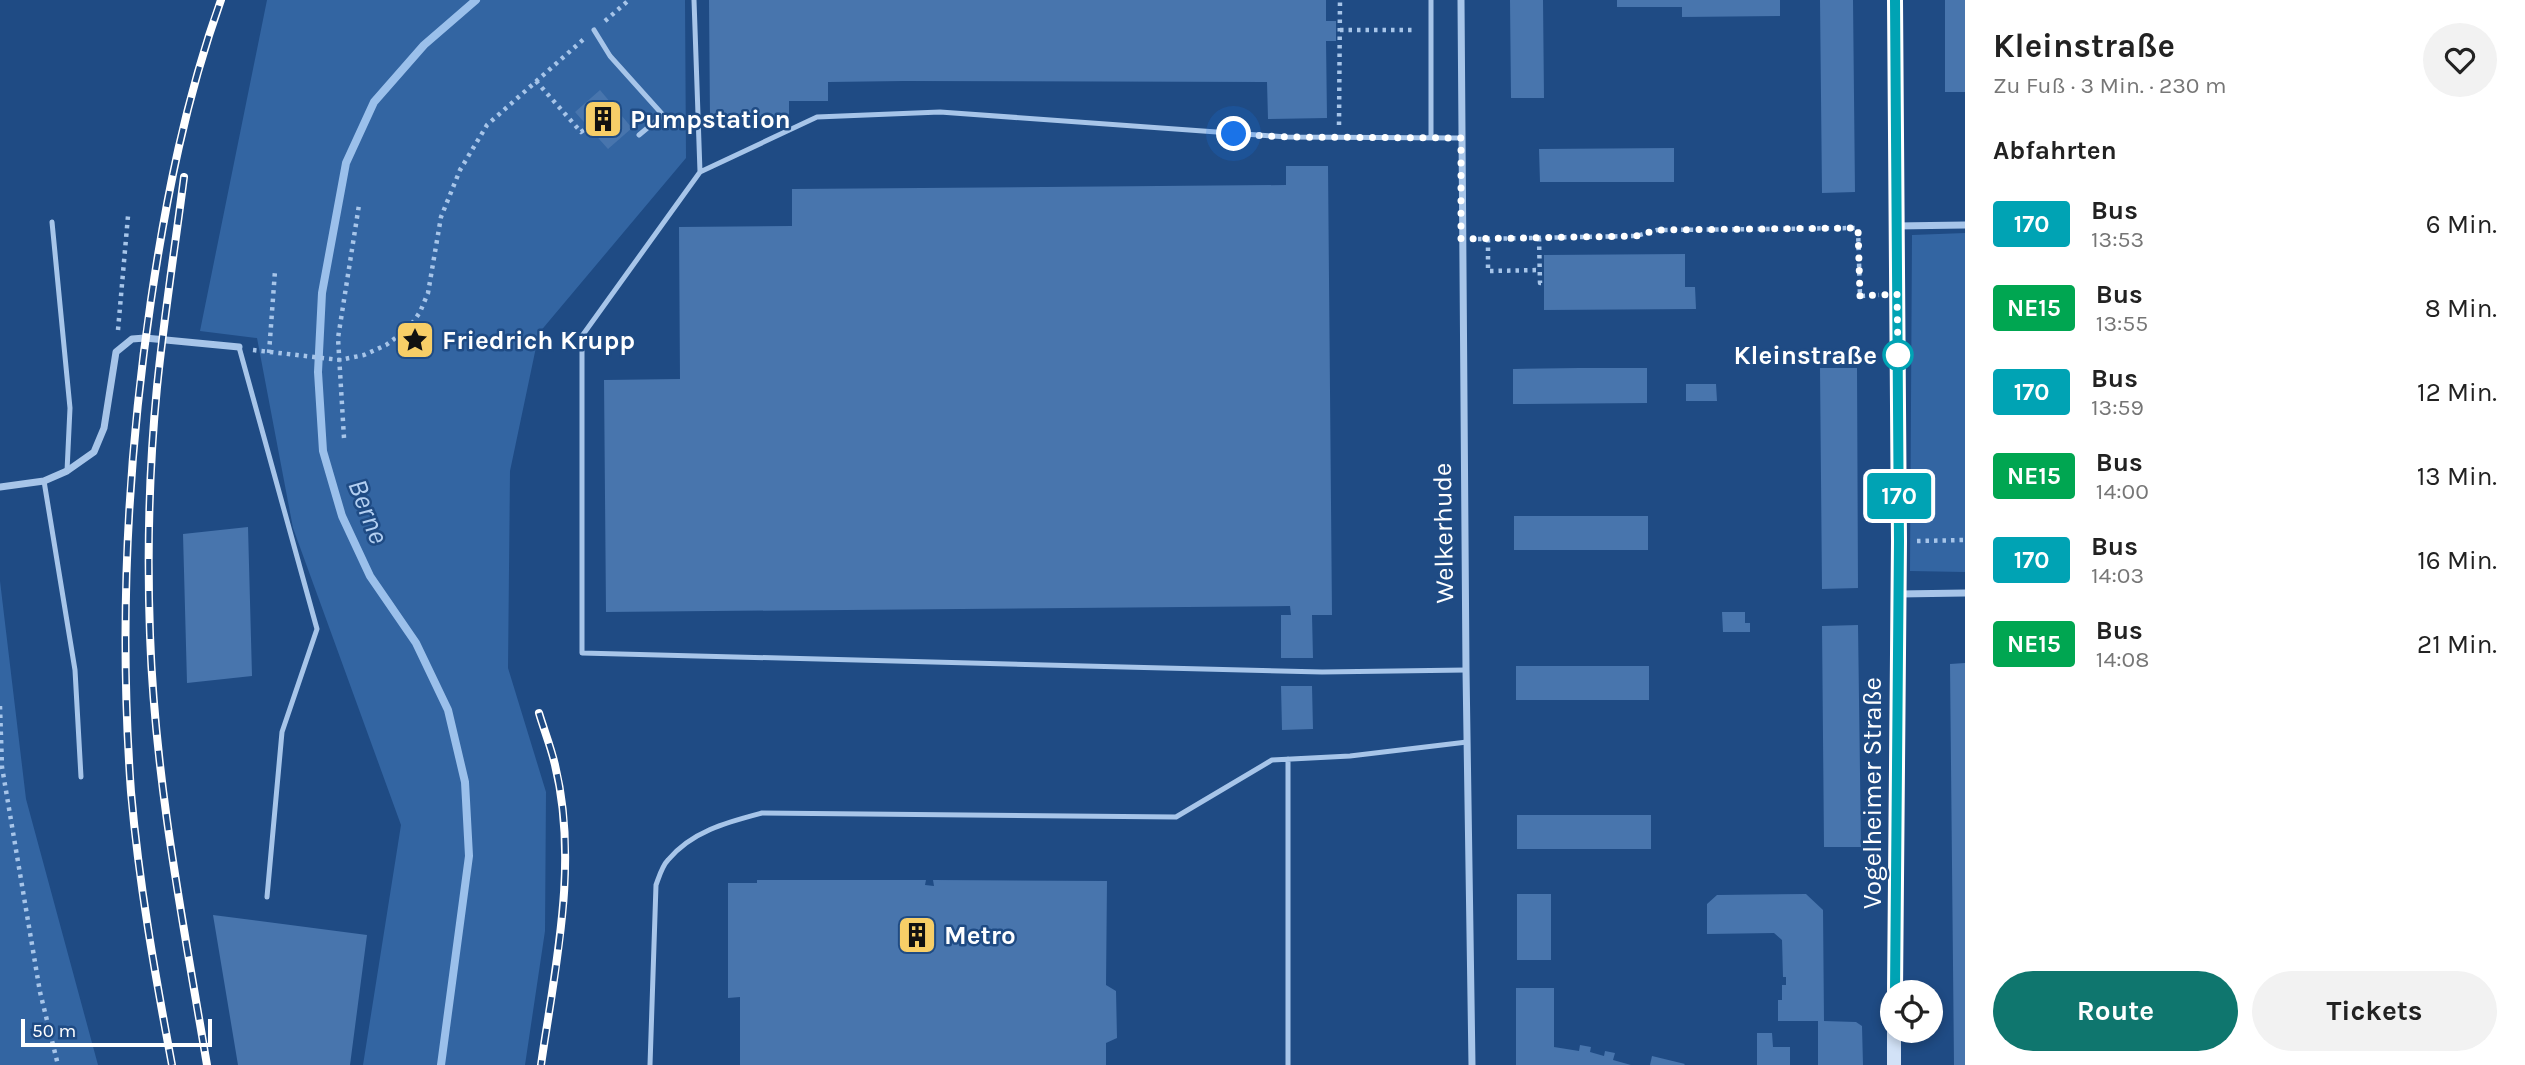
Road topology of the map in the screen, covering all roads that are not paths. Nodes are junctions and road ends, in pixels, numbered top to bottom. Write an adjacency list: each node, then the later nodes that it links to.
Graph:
1 (694, 0): 9 (lane)
2 (1431, 0): 7 (lane)
3 (1461, 0): 8 (street, Welkerhude)
4 (1895, 0): 12 (main road, Vogelheimer Straße)
5 (594, 30): 6 (lane)
6 (639, 135)
7 (1431, 138): 8 (lane); 9 (lane)
8 (1461, 138): 19 (street, Welkerhude)
9 (700, 172): 19 (lane)
10 (52, 222): 14 (lane)
11 (1965, 225): 12 (street)
12 (1896, 226): 18 (main road, Vogelheimer Straße)
13 (239, 346): 14 (street); 23 (lane)
14 (67, 471): 15 (street)
15 (44, 481): 16 (street); 22 (lane)
16 (0, 487)
17 (1965, 593): 18 (street)
18 (1898, 594): 24 (main road, Vogelheimer Straße)
19 (1465, 670): 20 (street, Welkerhude)
20 (1467, 742): 21 (lane); 28 (street, Welkerhude)
21 (1288, 759): 26 (lane); 27 (lane)
22 (81, 777)
23 (267, 897)
24 (1895, 980)
25 (1894, 1043): 29 (main road)
26 (650, 1065)
27 (1288, 1065)
28 (1472, 1065)
29 (1894, 1065)

